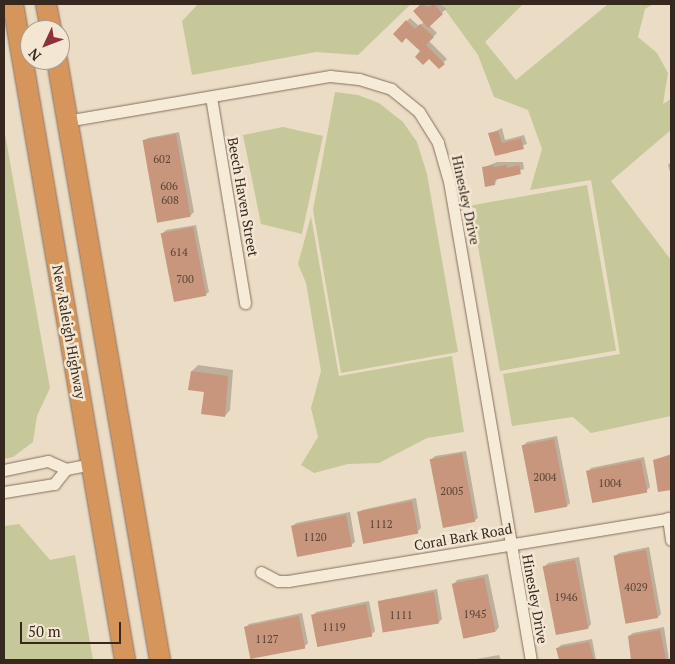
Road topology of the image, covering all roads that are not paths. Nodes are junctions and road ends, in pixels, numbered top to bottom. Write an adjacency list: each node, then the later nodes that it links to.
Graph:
1 (13, 4): 8 (highway, New Raleigh Highway)
2 (46, 4): 3 (highway)
3 (49, 20)
4 (58, 70): 6 (highway)
5 (211, 97): 6 (street, Hinesley Drive); 7 (street, Beech Haven Street); 14 (street, Hinesley Drive)
6 (66, 121): 17 (highway)
7 (245, 303)
8 (91, 464): 9 (street); 16 (highway, New Raleigh Highway)
9 (66, 468): 10 (street); 11 (street)
10 (4, 470)
11 (4, 492)
12 (669, 518): 13 (street); 14 (street, Coral Bark Road)
13 (671, 540)
14 (510, 544): 15 (street, Coral Bark Road); 18 (street, Hinesley Drive)
15 (260, 572)
16 (125, 660)
17 (160, 660)
18 (531, 660)

